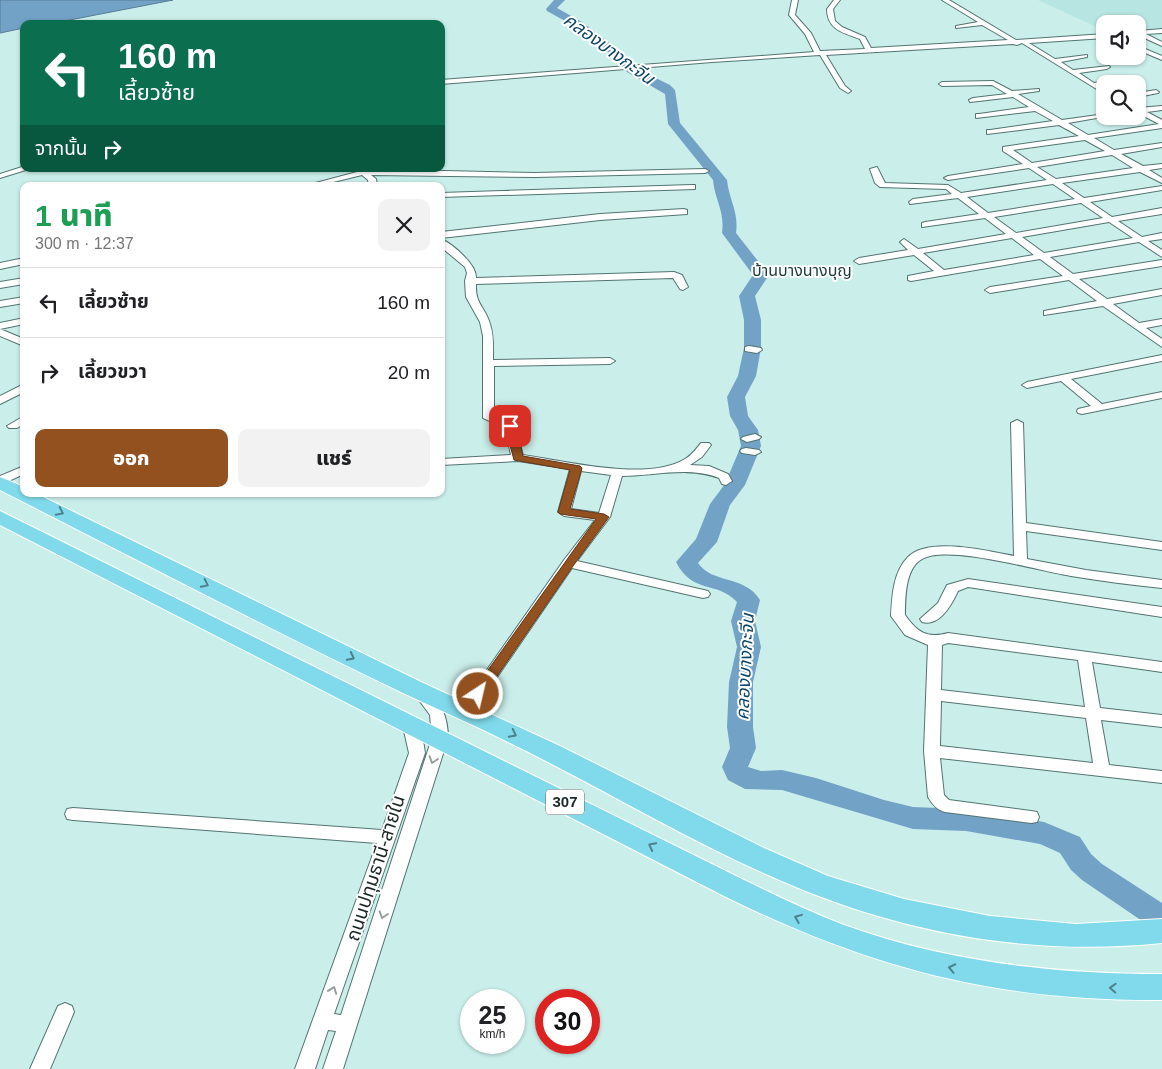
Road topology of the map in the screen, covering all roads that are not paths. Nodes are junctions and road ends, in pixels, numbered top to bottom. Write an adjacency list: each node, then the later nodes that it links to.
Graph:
1 (795, 0): 15 (street)
2 (837, 0): 13 (street)
3 (945, 0): 4 (street)
4 (983, 23): 5 (street); 10 (street)
5 (958, 27)
6 (1162, 31): 7 (street)
7 (1146, 32)
8 (1096, 37): 11 (street)
9 (1146, 37): 12 (street)
10 (1017, 43): 11 (street); 13 (street)
11 (1025, 43): 18 (street)
12 (1162, 44)
13 (869, 51): 15 (street)
14 (1146, 51): 17 (street)
15 (820, 54): 21 (street); 27 (street)
16 (1085, 56): 18 (street)
17 (1162, 58)
18 (1054, 61): 20 (street)
19 (1106, 67): 20 (street)
20 (1072, 72): 24 (street)
21 (445, 82)
22 (942, 84): 29 (street)
23 (1096, 84): 24 (street)
24 (1092, 85): 25 (street)
25 (1096, 87)
26 (1038, 90): 29 (street)
27 (848, 91)
28 (1156, 92): 30 (street)
29 (1012, 94): 31 (street); 32 (street)
30 (1146, 94)
31 (973, 100)
32 (1038, 108): 36 (street); 38 (street)
33 (1162, 108): 34 (street)
34 (1146, 110)
35 (1146, 115): 39 (street)
36 (979, 116)
37 (1096, 117): 38 (street)
38 (1062, 122): 40 (street); 41 (street)
39 (1162, 124): 41 (street)
40 (990, 132)
41 (1087, 137): 43 (street); 44 (street)
42 (1162, 145): 43 (street)
43 (1114, 152): 44 (street); 47 (street)
44 (1030, 165): 54 (street); 58 (street)
45 (1162, 166): 47 (street)
46 (874, 169): 62 (street)
47 (1142, 169): 55 (street); 58 (street)
48 (20, 170): 53 (street)
49 (705, 170): 52 (street)
50 (357, 172): 56 (street)
51 (362, 172): 57 (street)
52 (404, 172)
53 (0, 176)
54 (948, 178)
55 (1162, 181)
56 (322, 182)
57 (372, 182)
58 (1056, 182): 62 (street); 63 (street)
59 (692, 187): 61 (street)
60 (1162, 188): 63 (street)
61 (445, 195)
62 (960, 195): 64 (street); 67 (street)
63 (1083, 200): 67 (street); 68 (street)
64 (913, 202)
65 (1162, 211): 68 (street)
66 (684, 212): 70 (street)
67 (988, 216): 69 (street); 71 (street)
68 (1111, 219): 71 (street); 73 (street)
69 (925, 225)
70 (445, 234)
71 (1015, 236): 76 (street); 78 (street)
72 (1162, 236): 73 (street)
73 (1141, 239): 77 (street); 78 (street)
74 (904, 242): 76 (street)
75 (445, 245): 86 (street)
76 (916, 252): 79 (street); 83 (street)
77 (1162, 254)
78 (1043, 256): 83 (street); 84 (street)
79 (859, 261)
80 (20, 262): 82 (street)
81 (1162, 263): 84 (street)
82 (0, 266)
83 (942, 273): 85 (street)
84 (1072, 277): 90 (street); 93 (street)
85 (911, 278)
86 (470, 281): 89 (street); 105 (street)
87 (20, 282): 88 (street)
88 (0, 284)
89 (683, 286)
90 (990, 290)
91 (1162, 292): 93 (street)
92 (20, 301): 94 (street)
93 (1106, 303): 95 (street); 99 (street)
94 (0, 304)
95 (1047, 313)
96 (1162, 322): 99 (street)
97 (20, 323): 98 (street)
98 (0, 326)
99 (1138, 326): 102 (street)
100 (0, 332): 101 (street)
101 (20, 341)
102 (1162, 344)
103 (1162, 358): 106 (street)
104 (610, 361): 105 (street)
105 (487, 363): 119 (street)
106 (1063, 378): 107 (street); 113 (street)
107 (1027, 385)
108 (20, 389): 109 (street)
109 (11, 395): 111 (street); 112 (street)
110 (1162, 395): 113 (street)
111 (20, 397)
112 (0, 401)
113 (1100, 408): 114 (street)
114 (1082, 411)
115 (20, 422): 117 (street)
116 (1017, 422): 131 (street)
117 (13, 426)
118 (705, 445): 122 (street)
119 (518, 458): 120 (street); 123 (street)
120 (445, 462)
121 (20, 467): 125 (street)
122 (672, 467): 124 (street); 126 (street)
123 (576, 468): 124 (street); 130 (street)
124 (617, 473): 130 (street)
125 (0, 482): 127 (main road, 307)
126 (726, 482)
127 (20, 491)
128 (34, 498): 129 (main road); 142 (main road, 307, one-way to 142)
129 (1, 513): 147 (main road, 307)
130 (604, 517): 134 (street)
131 (1021, 526): 132 (street); 133 (street)
132 (1162, 546)
133 (1021, 562): 135 (street); 139 (street)
134 (569, 563): 136 (street); 144 (street)
135 (1162, 584)
136 (703, 594)
137 (1162, 612): 138 (street)
138 (926, 619)
139 (935, 642): 140 (street); 143 (street)
140 (1084, 656): 141 (street); 145 (street)
141 (1162, 667)
142 (413, 688): 144 (main road, 307); 148 (street, ถนนปทุมธานี-สายใน)
143 (934, 695): 145 (street); 149 (street)
144 (466, 711): 155 (main road, 307, one-way to 155)
145 (1094, 713): 146 (street); 150 (street)
146 (1162, 721)
147 (408, 722): 148 (main road, 307); 154 (street, ถนนปทุมธานี-สายใน)
148 (440, 738): 156 (main road, 307, one-way to 148); 159 (street, ถนนปทุมธานี-สายใน, one-way to 159)
149 (932, 751): 150 (street); 153 (street)
150 (1102, 770): 151 (street)
151 (1162, 778)
152 (74, 814): 154 (street)
153 (1031, 817)
154 (387, 837): 158 (street, ถนนปทุมธานี-สายใน, one-way to 154)
155 (1162, 931)
156 (1162, 987)
157 (65, 1012): 160 (street)
158 (321, 1021): 159 (street); 161 (street, ถนนปทุมธานี-สายใน)
159 (347, 1024): 162 (street, ถนนปทุมธานี-สายใน)
160 (40, 1069)
161 (305, 1069)
162 (333, 1069)

